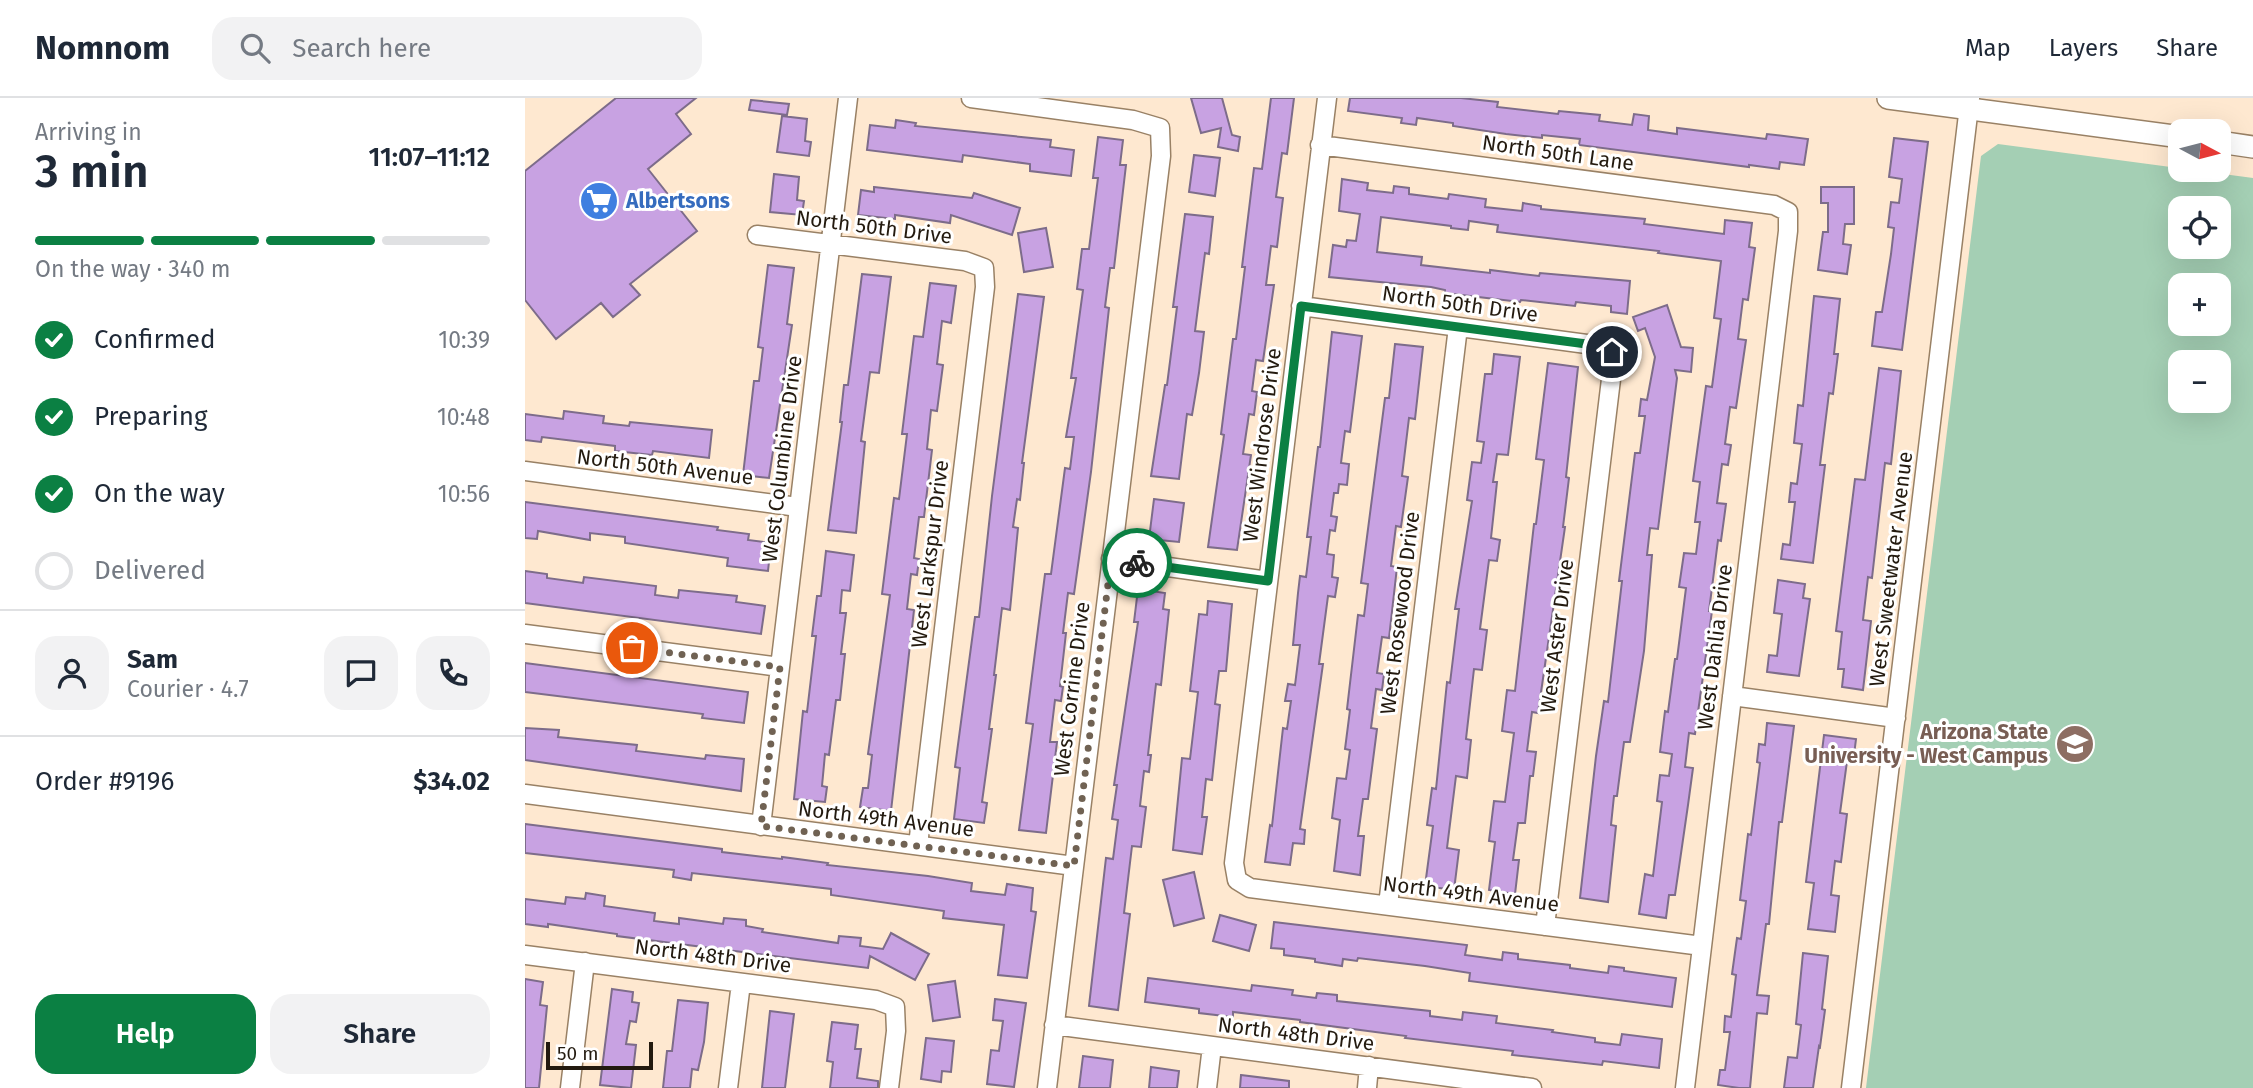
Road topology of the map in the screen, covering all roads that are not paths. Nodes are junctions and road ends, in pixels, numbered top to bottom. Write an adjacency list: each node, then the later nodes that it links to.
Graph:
1 (848, 98): 12 (street, West Columbine Drive)
2 (971, 98): 19 (street, West Corrine Drive)
3 (1327, 98): 8 (street, West Windrose Drive)
4 (1888, 98): 5 (main road)
5 (1969, 103): 6 (main road); 24 (street, West Sweetwater Avenue)
6 (2168, 135)
7 (2231, 144): 9 (main road)
8 (1320, 145): 10 (street, North 50th Lane); 14 (street, West Windrose Drive)
9 (2253, 147)
10 (1788, 212): 23 (street, West Dahlia Drive)
11 (757, 235): 12 (street, North 50th Drive)
12 (831, 244): 13 (street, North 50th Drive); 18 (street, West Columbine Drive)
13 (984, 268): 27 (street, West Larkspur Drive)
14 (1301, 306): 15 (street, North 50th Drive); 20 (street, West Windrose Drive)
15 (1458, 327): 16 (street, North 50th Drive); 30 (street, West Rosewood Drive)
16 (1612, 352): 31 (street, West Aster Drive)
17 (525, 471): 18 (street, North 50th Avenue)
18 (798, 507): 22 (street, West Columbine Drive)
19 (1111, 559): 20 (street); 28 (street, West Corrine Drive)
20 (1268, 581): 29 (street, West Windrose Drive)
21 (525, 634): 22 (street)
22 (780, 667): 26 (street, West Columbine Drive)
23 (1732, 696): 24 (street); 32 (street, West Dahlia Drive)
24 (1896, 718): 47 (street, West Sweetwater Avenue)
25 (525, 794): 26 (street, North 49th Avenue)
26 (761, 826): 27 (street, North 49th Avenue)
27 (918, 845): 28 (street, North 49th Avenue)
28 (1074, 866): 36 (street, West Corrine Drive)
29 (1237, 880): 30 (street, North 49th Avenue)
30 (1388, 905): 31 (street, North 49th Avenue)
31 (1545, 926): 32 (street, North 49th Avenue)
32 (1702, 946): 46 (street, West Dahlia Drive)
33 (525, 954): 34 (street, North 48th Drive)
34 (585, 962): 35 (street, North 48th Drive); 39 (street)
35 (741, 983): 40 (street); 41 (street, North 48th Drive)
36 (1054, 1025): 37 (street, North 48th Drive); 42 (street, West Corrine Drive)
37 (1212, 1046): 38 (street, North 48th Drive); 43 (street)
38 (1369, 1066): 44 (street); 45 (street, North 48th Drive)
39 (570, 1088)
40 (728, 1088)
41 (889, 1088)
42 (1047, 1088)
43 (1207, 1088)
44 (1367, 1088)
45 (1528, 1088)
46 (1685, 1088)
47 (1851, 1088)

